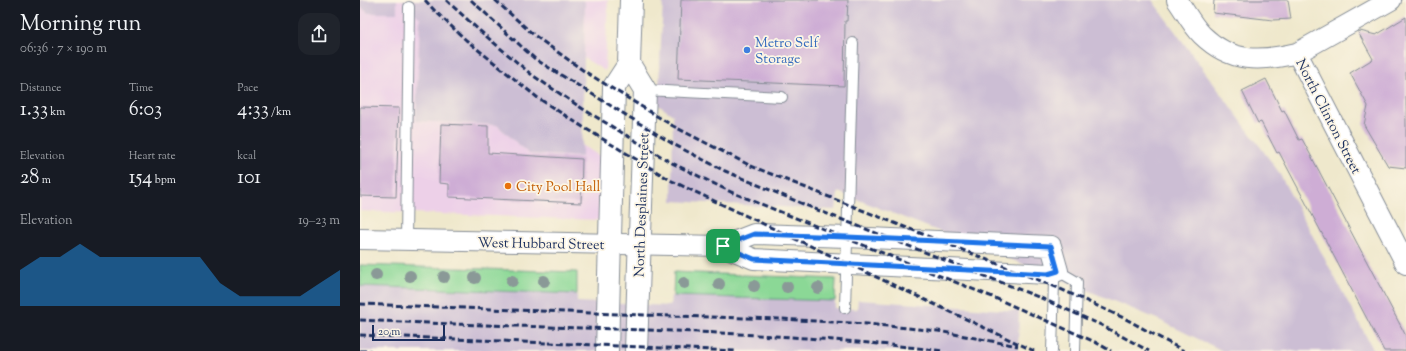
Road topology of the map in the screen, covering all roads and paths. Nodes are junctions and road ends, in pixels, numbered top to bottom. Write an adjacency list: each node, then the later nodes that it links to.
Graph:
1 (631, 0): 7 (street)
2 (1177, 0): 6 (street, North Clinton Street)
3 (1390, 0): 6 (street)
4 (410, 7): 12 (lane)
5 (854, 43): 10 (lane)
6 (1297, 53): 17 (street, North Clinton Street)
7 (629, 64): 8 (street); 13 (street, North Desplaines Street)
8 (645, 90): 9 (lane); 14 (street, North Desplaines Street)
9 (782, 97)
10 (847, 237): 15 (street, West Hubbard Street); 16 (lane); 18 (street, West Hubbard Street)
11 (360, 239): 12 (street, West Hubbard Street)
12 (406, 240): 13 (street, West Hubbard Street)
13 (610, 244): 14 (street, West Hubbard Street); 20 (street, North Desplaines Street)
14 (639, 245): 15 (street, West Hubbard Street); 21 (street, North Desplaines Street)
15 (723, 246): 16 (street, West Hubbard Street)
16 (846, 264): 18 (street, West Hubbard Street); 19 (lane)
17 (1406, 264)
18 (1058, 271): 22 (lane); 23 (lane)
19 (845, 308)
20 (608, 351)
21 (636, 351)
22 (1052, 351)
23 (1075, 351)

